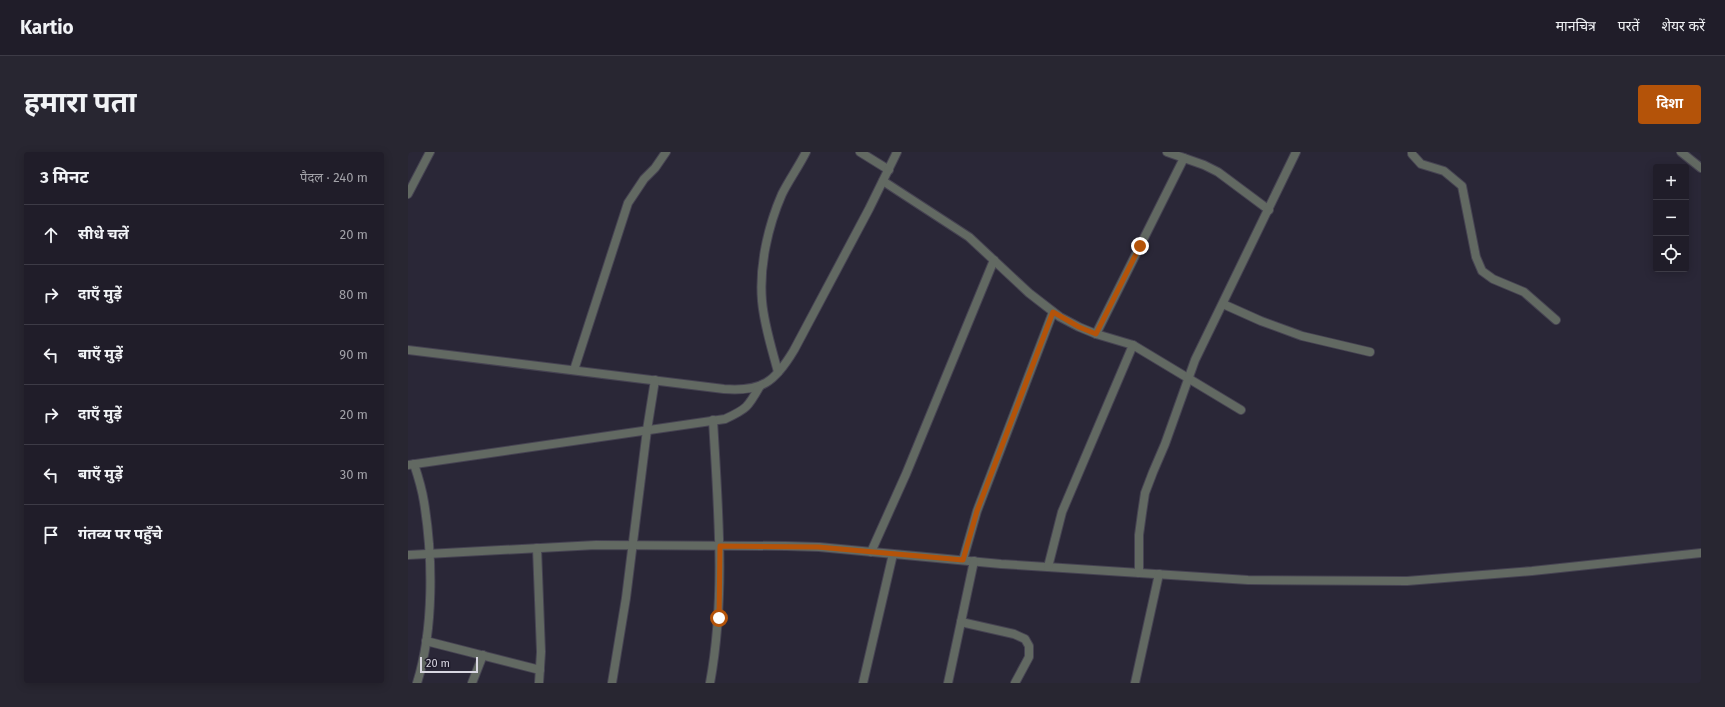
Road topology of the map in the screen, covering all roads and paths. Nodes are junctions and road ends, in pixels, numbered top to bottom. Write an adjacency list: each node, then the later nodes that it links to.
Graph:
1 (430, 152): 13 (street)
2 (666, 152): 25 (street)
3 (806, 152): 26 (street)
4 (860, 152): 12 (street)
5 (897, 152): 12 (street)
6 (1167, 152): 10 (street)
7 (1296, 152): 16 (street)
8 (1412, 152): 20 (street)
9 (1681, 152): 11 (street)
10 (1184, 158): 16 (street); 21 (street)
11 (1701, 168)
12 (889, 170): 14 (street)
13 (412, 179): 15 (street)
14 (883, 181): 17 (street); 26 (street)
15 (408, 194)
16 (1268, 210): 18 (street)
17 (994, 260): 19 (street); 37 (street)
18 (1223, 304): 24 (street); 28 (street)
19 (1053, 312): 21 (street); 42 (street)
20 (1556, 320)
21 (1096, 334): 22 (street)
22 (1133, 345): 28 (street); 44 (street)
23 (408, 350): 25 (street)
24 (1370, 352)
25 (574, 370): 27 (street)
26 (778, 372): 29 (street)
27 (655, 380): 29 (street); 32 (street)
28 (1188, 380): 30 (street); 45 (street)
29 (760, 386): 31 (street)
30 (1241, 410)
31 (713, 420): 32 (street); 35 (street)
32 (647, 430): 33 (street); 34 (street)
33 (411, 464): 38 (street)
34 (632, 546): 35 (street); 36 (street); 54 (street)
35 (720, 546): 37 (street); 55 (street)
36 (537, 548): 38 (street); 50 (street)
37 (870, 552): 40 (street)
38 (430, 553): 41 (street); 48 (street)
39 (1701, 553): 46 (street)
40 (893, 554): 42 (street); 56 (street)
41 (408, 555)
42 (963, 560): 43 (street)
43 (974, 561): 44 (street); 47 (street)
44 (1048, 567): 45 (street)
45 (1138, 573): 46 (street)
46 (1159, 574): 59 (street)
47 (962, 622): 57 (street); 58 (street)
48 (426, 641): 49 (street); 51 (street)
49 (483, 655): 50 (street); 52 (street)
50 (540, 670): 53 (street)
51 (417, 683)
52 (472, 683)
53 (539, 683)
54 (612, 683)
55 (710, 683)
56 (863, 683)
57 (948, 683)
58 (1015, 683)
59 (1135, 683)

